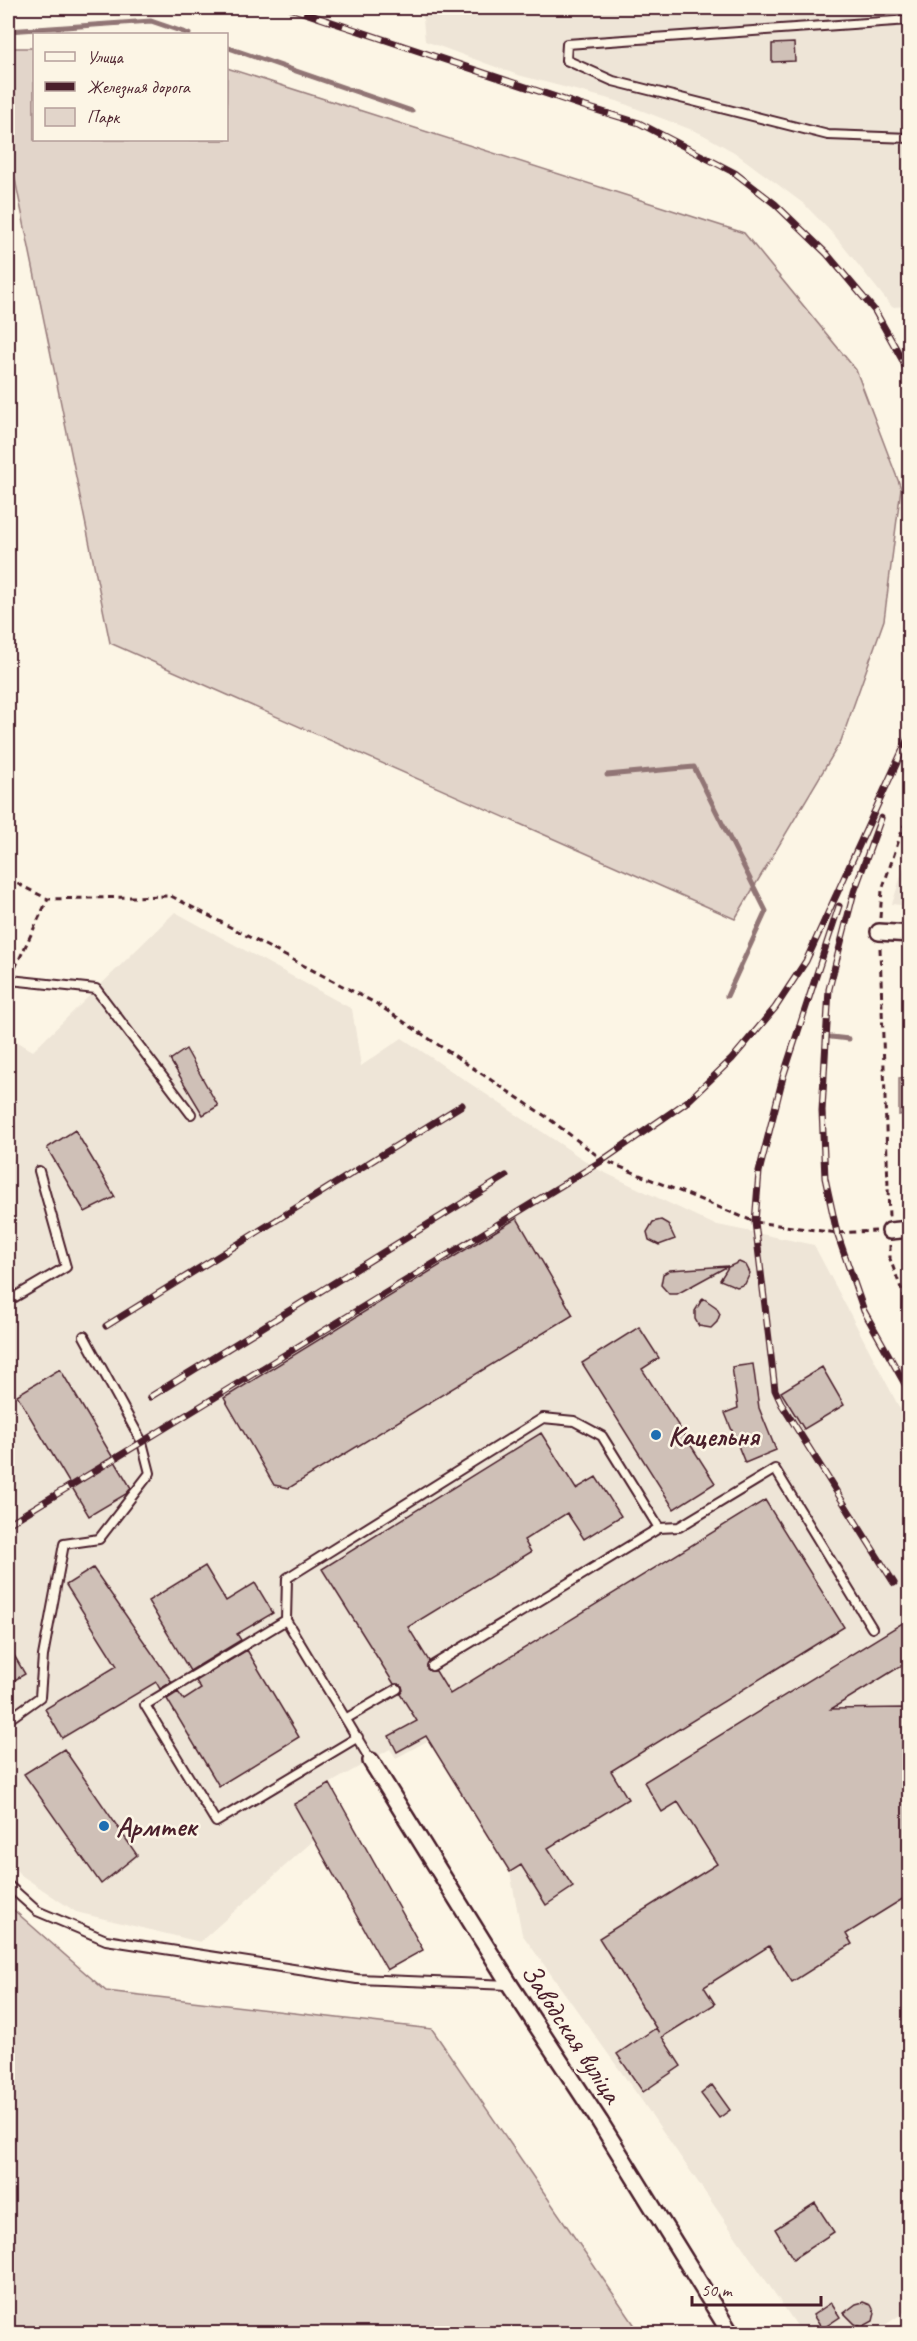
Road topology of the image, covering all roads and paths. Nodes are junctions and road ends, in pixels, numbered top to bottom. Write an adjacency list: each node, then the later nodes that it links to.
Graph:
1 (909, 20): 2 (lane)
2 (909, 138)
3 (903, 825): 6 (path)
4 (8, 879): 5 (path)
5 (48, 899): 8 (path); 12 (path)
6 (879, 932): 7 (street); 12 (path)
7 (909, 934)
8 (8, 982): 9 (lane)
9 (191, 1114)
10 (39, 1171): 13 (lane)
11 (909, 1229): 12 (street)
12 (890, 1231): 14 (path)
13 (8, 1301)
14 (909, 1312)
15 (84, 1336): 22 (lane)
16 (659, 1528): 17 (lane); 18 (lane); 19 (lane)
17 (286, 1620): 21 (lane); 23 (lane)
18 (872, 1628)
19 (432, 1666)
20 (397, 1689): 21 (lane)
21 (347, 1718): 23 (lane)
22 (8, 1720)
23 (358, 1737): 24 (lane)
24 (371, 1761): 26 (street, Заводская вуліца)
25 (8, 1885): 26 (lane)
26 (510, 1985): 27 (street, Заводская вуліца)
27 (731, 2334)

